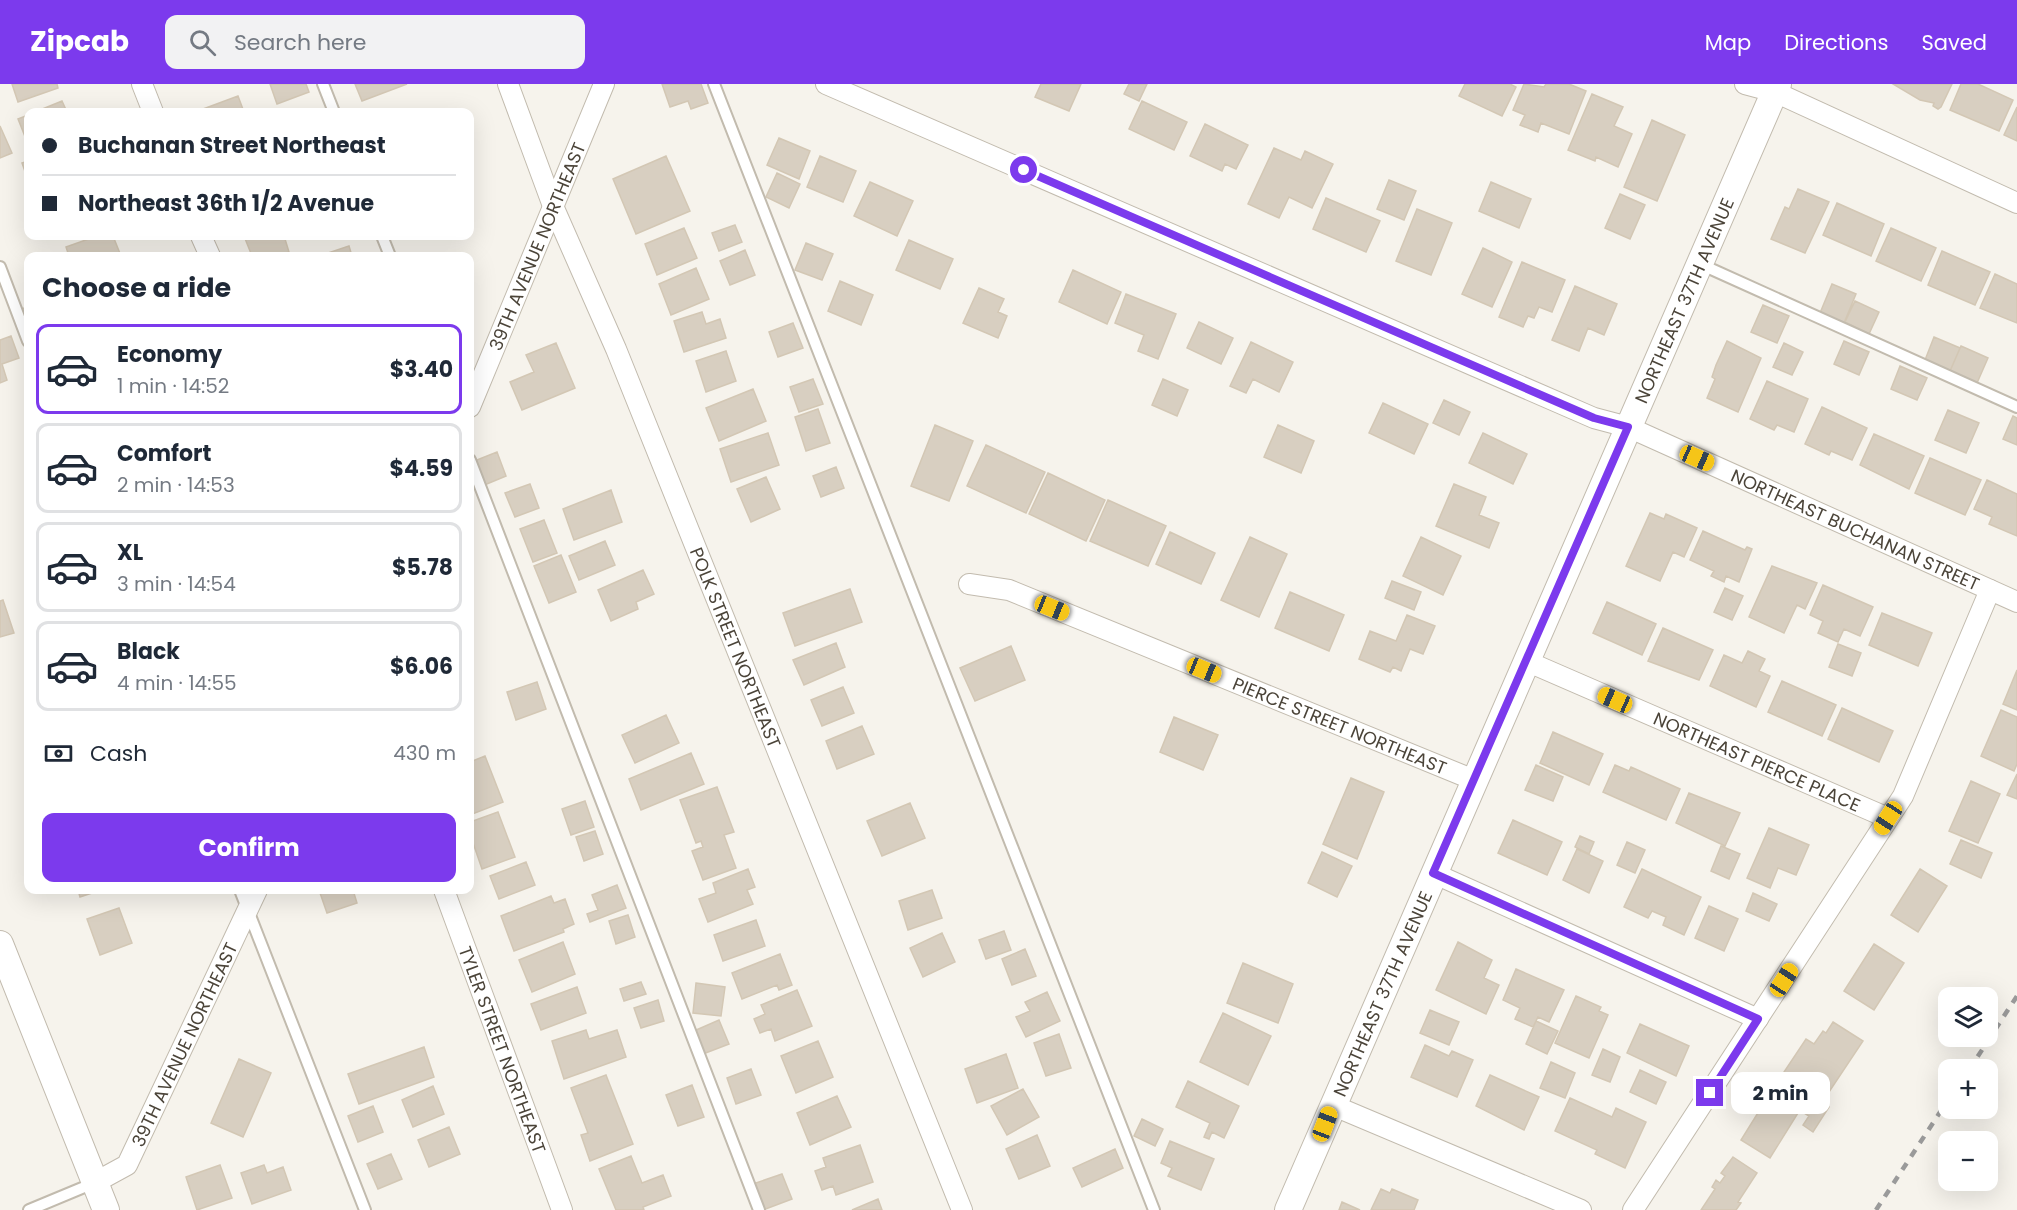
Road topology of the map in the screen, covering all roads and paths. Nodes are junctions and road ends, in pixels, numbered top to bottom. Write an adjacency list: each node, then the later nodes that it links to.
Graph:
1 (142, 84): 9 (street)
2 (323, 84): 10 (lane)
3 (508, 84): 12 (street, POLK STREET NORTHEAST)
4 (604, 84): 12 (street, 39TH AVENUE NORTHEAST)
5 (714, 84): 41 (lane)
6 (826, 84): 18 (street, NORTHEAST BUCHANAN STREET)
7 (1745, 84): 8 (street)
8 (1776, 88): 11 (street); 13 (street, NORTHEAST 37TH AVENUE)
9 (151, 108)
10 (332, 108)
11 (2017, 203)
12 (553, 206): 16 (street, 39TH AVENUE NORTHEAST); 40 (street, POLK STREET NORTHEAST)
13 (1699, 264): 17 (lane); 18 (street, NORTHEAST 37TH AVENUE)
14 (0, 267): 15 (lane)
15 (24, 330)
16 (474, 397)
17 (2017, 407)
18 (1628, 427): 21 (street, NORTHEAST BUCHANAN STREET); 23 (street, NORTHEAST 37TH AVENUE)
19 (474, 470): 39 (lane)
20 (969, 584): 24 (street, PIERCE STREET NORTHEAST)
21 (1990, 590): 22 (street, NORTHEAST BUCHANAN STREET); 25 (street)
22 (2017, 602)
23 (1526, 661): 24 (street, NORTHEAST 37TH AVENUE); 25 (street, NORTHEAST PIERCE PLACE)
24 (1474, 780): 26 (street, NORTHEAST 37TH AVENUE)
25 (1888, 818): 32 (street)
26 (1433, 873): 32 (street); 33 (street, NORTHEAST 37TH AVENUE)
27 (242, 894): 30 (lane)
28 (255, 894): 30 (street, 39TH AVENUE NORTHEAST)
29 (445, 894): 38 (street, TYLER STREET NORTHEAST)
30 (248, 910): 34 (street, 39TH AVENUE NORTHEAST); 37 (lane)
31 (2, 956): 34 (street)
32 (1758, 1019): 44 (street)
33 (1332, 1105): 42 (street, NORTHEAST 37TH AVENUE); 43 (street)
34 (94, 1183): 35 (lane); 36 (street)
35 (29, 1210)
36 (106, 1210)
37 (365, 1210)
38 (562, 1210)
39 (759, 1210)
40 (962, 1210)
41 (1154, 1210)
42 (1288, 1210)
43 (1581, 1210)
44 (1633, 1210)

